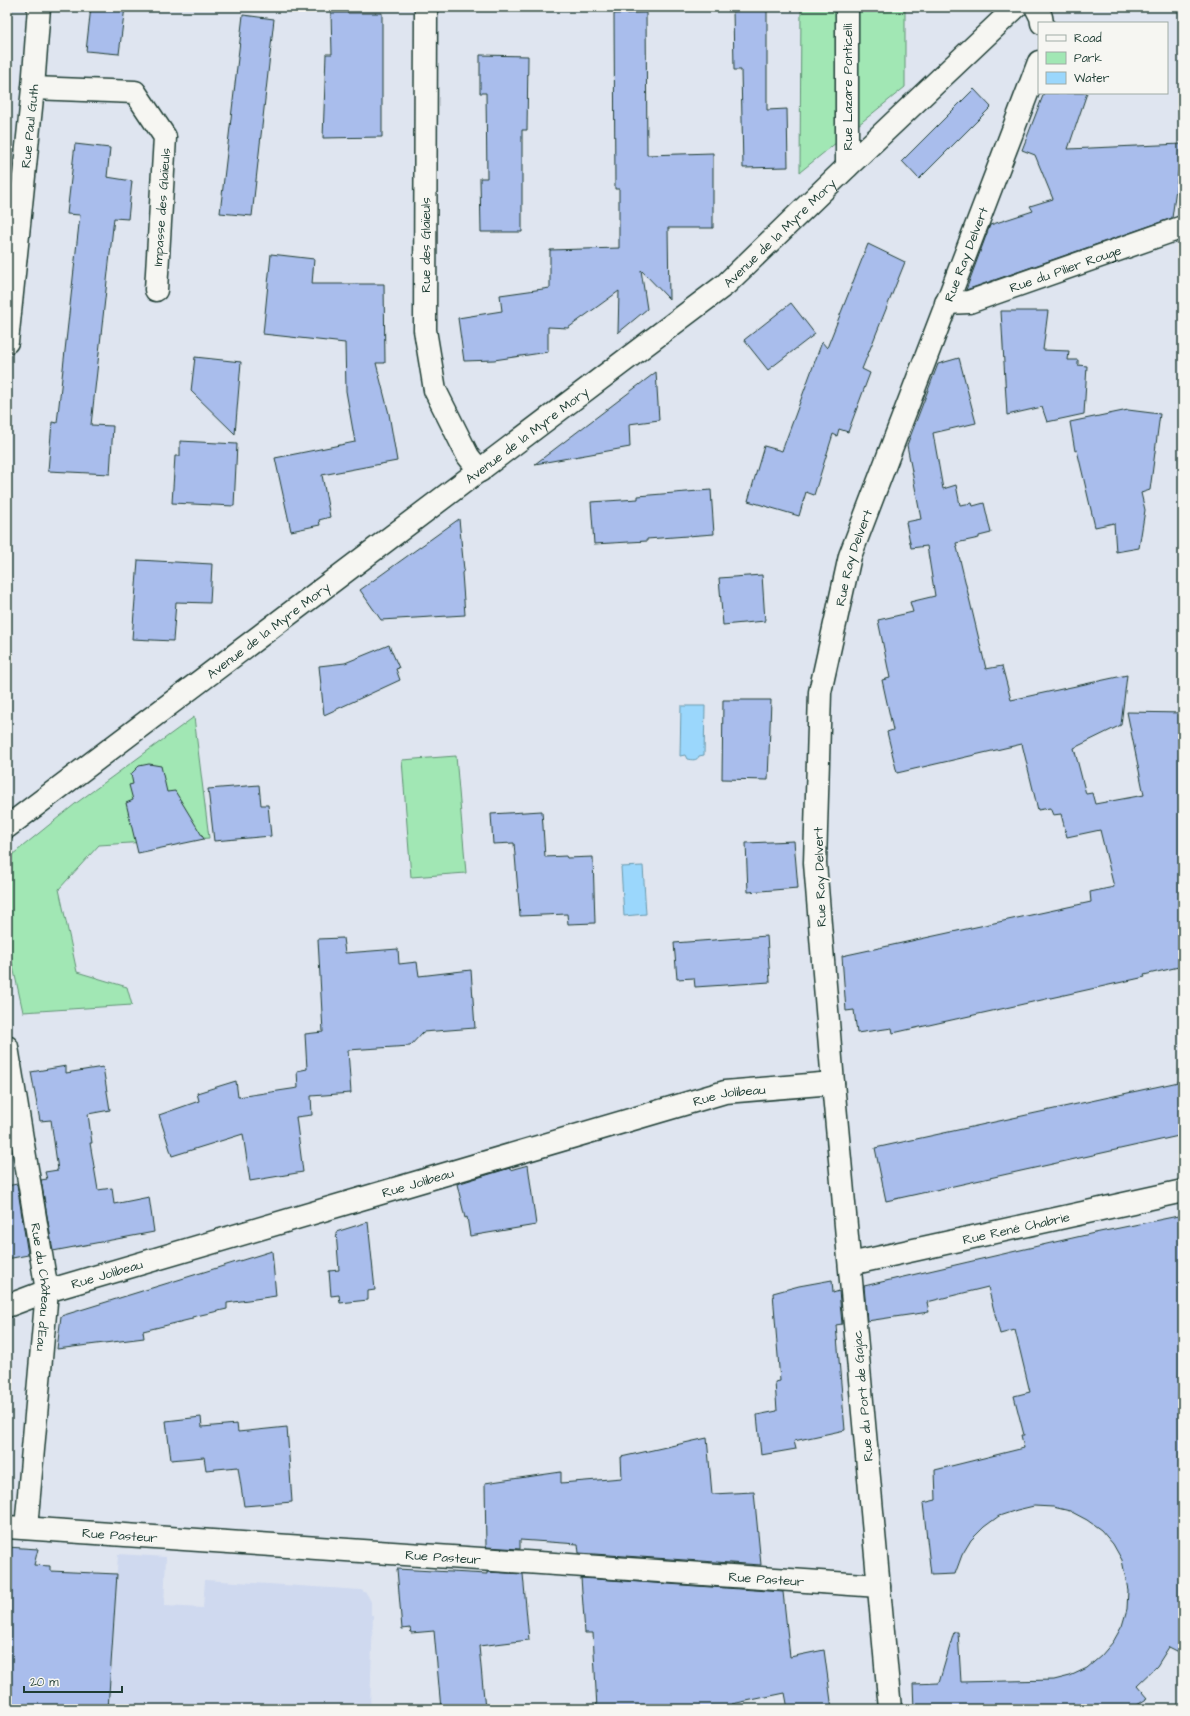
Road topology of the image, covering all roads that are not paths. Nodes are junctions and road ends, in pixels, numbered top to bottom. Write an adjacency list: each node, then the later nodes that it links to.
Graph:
1 (39, 7): 8 (street, Rue Paul Guth)
2 (426, 7): 14 (street, Rue des Glaïeuls)
3 (847, 7): 9 (street, Rue Lazare Ponticelli)
4 (1016, 7): 9 (street, Avenue de la Myre Mory)
5 (1036, 7): 6 (street)
6 (1042, 22)
7 (1038, 65): 12 (street, Rue Ray Delvert)
8 (33, 88): 11 (street, Impasse des Glaïeuls); 13 (street, Rue Paul Guth)
9 (847, 167): 14 (street, Avenue de la Myre Mory)
10 (1183, 227): 12 (street, Rue du Pilier Rouge)
11 (156, 290)
12 (946, 303): 17 (street, Rue Ray Delvert)
13 (7, 342)
14 (480, 471): 15 (street, Avenue de la Myre Mory)
15 (7, 827)
16 (7, 1047): 20 (street, Rue du Château d'Eau)
17 (833, 1083): 19 (street, Rue du Port de Gajac); 20 (street, Rue Jolibeau)
18 (1183, 1191): 19 (street, Rue René Chabrie)
19 (850, 1264): 23 (street, Rue du Port de Gajac)
20 (47, 1291): 21 (street, Rue Jolibeau); 22 (street, Rue du Château d'Eau)
21 (7, 1306)
22 (16, 1528): 23 (street, Rue Pasteur)
23 (879, 1586): 24 (street, Rue du Port de Gajac)
24 (890, 1709)

